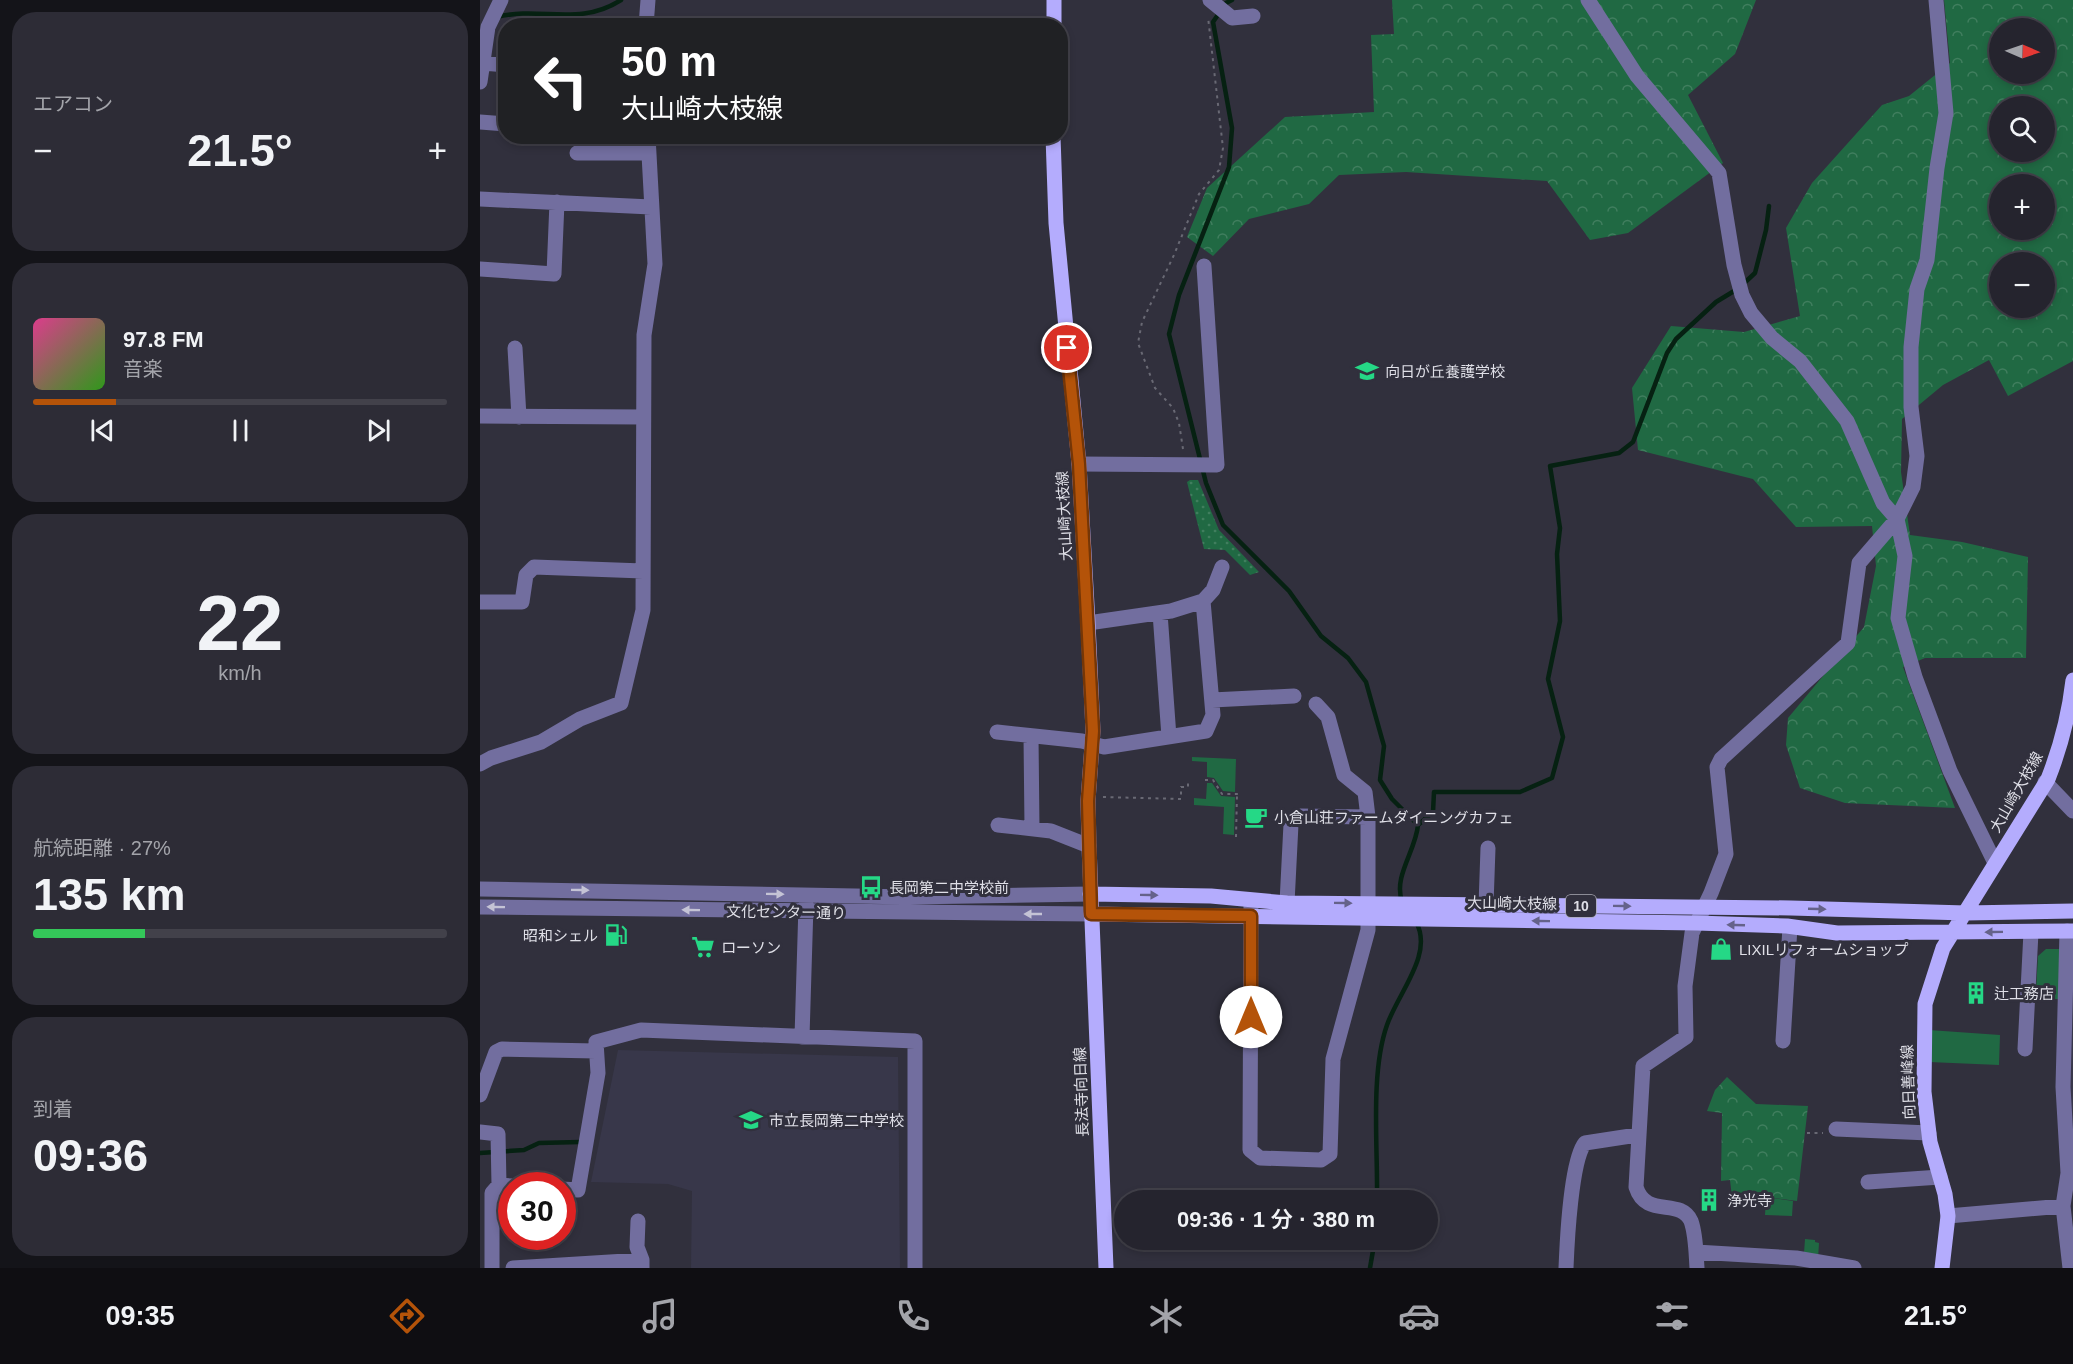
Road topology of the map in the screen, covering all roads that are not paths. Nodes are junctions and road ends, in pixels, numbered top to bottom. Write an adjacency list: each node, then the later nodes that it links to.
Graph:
1 (501, 0): 10 (street)
2 (648, 0): 8 (street)
3 (1054, 0): 9 (main road)
4 (1588, 0): 29 (street)
5 (1936, 0): 29 (street)
6 (1218, 6): 7 (street)
7 (1254, 16)
8 (647, 18)
9 (1054, 18)
10 (483, 63): 11 (street); 12 (street)
11 (498, 64)
12 (480, 80)
13 (480, 122): 14 (street)
14 (498, 123)
15 (648, 144): 18 (street)
16 (1053, 144): 28 (main road, 大山崎大枝線)
17 (577, 153): 18 (street)
18 (649, 153): 21 (street)
19 (480, 199): 20 (street)
20 (557, 202): 21 (street); 23 (street)
21 (651, 207): 27 (street)
22 (1204, 266): 28 (street)
23 (480, 269)
24 (515, 348): 26 (street)
25 (480, 416): 26 (street)
26 (519, 417): 27 (street)
27 (643, 417): 31 (street)
28 (1079, 464): 35 (main road, 大山崎大枝線)
29 (1897, 519): 52 (street); 60 (street)
30 (1222, 567): 32 (street)
31 (643, 571): 33 (street); 44 (street)
32 (1203, 601): 34 (street); 38 (street)
33 (480, 602)
34 (1160, 613): 35 (street); 42 (street)
35 (1088, 623): 43 (main road, 大山崎大枝線)
36 (2073, 680): 45 (main road, 大山崎大枝線)
37 (1294, 696): 38 (street)
38 (1212, 700): 42 (street)
39 (1316, 704): 47 (street)
40 (997, 732): 41 (street)
41 (1031, 736): 43 (street); 49 (street)
42 (1169, 737): 43 (street)
43 (1093, 744): 50 (main road, 大山崎大枝線)
44 (480, 764)
45 (2045, 782): 46 (street); 52 (main road, 大山崎大枝線)
46 (2073, 811)
47 (1368, 817): 57 (street); 61 (street)
48 (998, 825): 49 (street)
49 (1032, 828): 50 (street)
50 (1089, 846): 54 (main road, 大山崎大枝線)
51 (1488, 848): 58 (street)
52 (1995, 863): 64 (main road, 大山崎大枝線)
53 (480, 889): 55 (street, 文化センター通り, one-way to 55)
54 (1090, 894): 55 (street, 文化センター通り); 56 (main road, 大山崎大枝線 / 10, one-way to 56); 65 (main road, 大山崎大枝線)
55 (806, 895): 63 (street)
56 (1251, 900): 57 (main road, 大山崎大枝線 / 10); 66 (street)
57 (1287, 903): 61 (main road, 大山崎大枝線 / 10, one-way to 61)
58 (1486, 905): 60 (main road, 大山崎大枝線 / 10, one-way to 60); 61 (main road, 大山崎大枝線 / 10)
59 (480, 907): 63 (street, 文化センター通り, one-way to 59)
60 (1705, 907): 64 (main road, 大山崎大枝線 / 10, one-way to 64); 67 (street)
61 (1368, 911): 66 (main road, 大山崎大枝線 / 10); 66 (street); 67 (main road, 大山崎大枝線 / 10, one-way to 61)
62 (2073, 911): 64 (main road, 大山崎大枝線 / 10)
63 (806, 912): 65 (street, 文化センター通り, one-way to 63); 72 (street)
64 (1965, 913): 71 (main road, 大山崎大枝線)
65 (1091, 914): 66 (main road, 大山崎大枝線 / 10); 93 (main road, 長法寺向日線)
66 (1251, 916)
67 (1696, 923): 68 (main road, 大山崎大枝線 / 10, one-way to 67); 80 (street)
68 (1790, 927): 71 (main road, 大山崎大枝線 / 10); 73 (street)
69 (2070, 931): 70 (main road, 大山崎大枝線 / 10); 85 (street)
70 (2031, 932): 71 (main road, 大山崎大枝線 / 10, one-way to 71); 74 (street)
71 (1952, 933): 79 (main road, 向日善峰線)
72 (802, 1037): 75 (street); 92 (street)
73 (1783, 1041)
74 (2025, 1049)
75 (596, 1051): 76 (street); 84 (street)
76 (480, 1095)
77 (1836, 1129): 79 (street)
78 (480, 1132): 83 (street)
79 (1929, 1133): 81 (main road, 向日善峰線)
80 (1637, 1136): 88 (street); 94 (street)
81 (1940, 1177): 82 (street); 86 (main road, 向日善峰線)
82 (1868, 1182)
83 (496, 1189): 90 (street)
84 (576, 1190)
85 (2063, 1206): 86 (street); 98 (street)
86 (1948, 1216): 97 (main road, 向日善峰線)
87 (638, 1221): 89 (street)
88 (1696, 1252): 95 (street); 96 (street)
89 (642, 1264): 91 (street)
90 (492, 1268)
91 (513, 1268)
92 (915, 1268)
93 (1106, 1268)
94 (1566, 1268)
95 (1697, 1268)
96 (1854, 1268)
97 (1942, 1268)
98 (2070, 1268)

